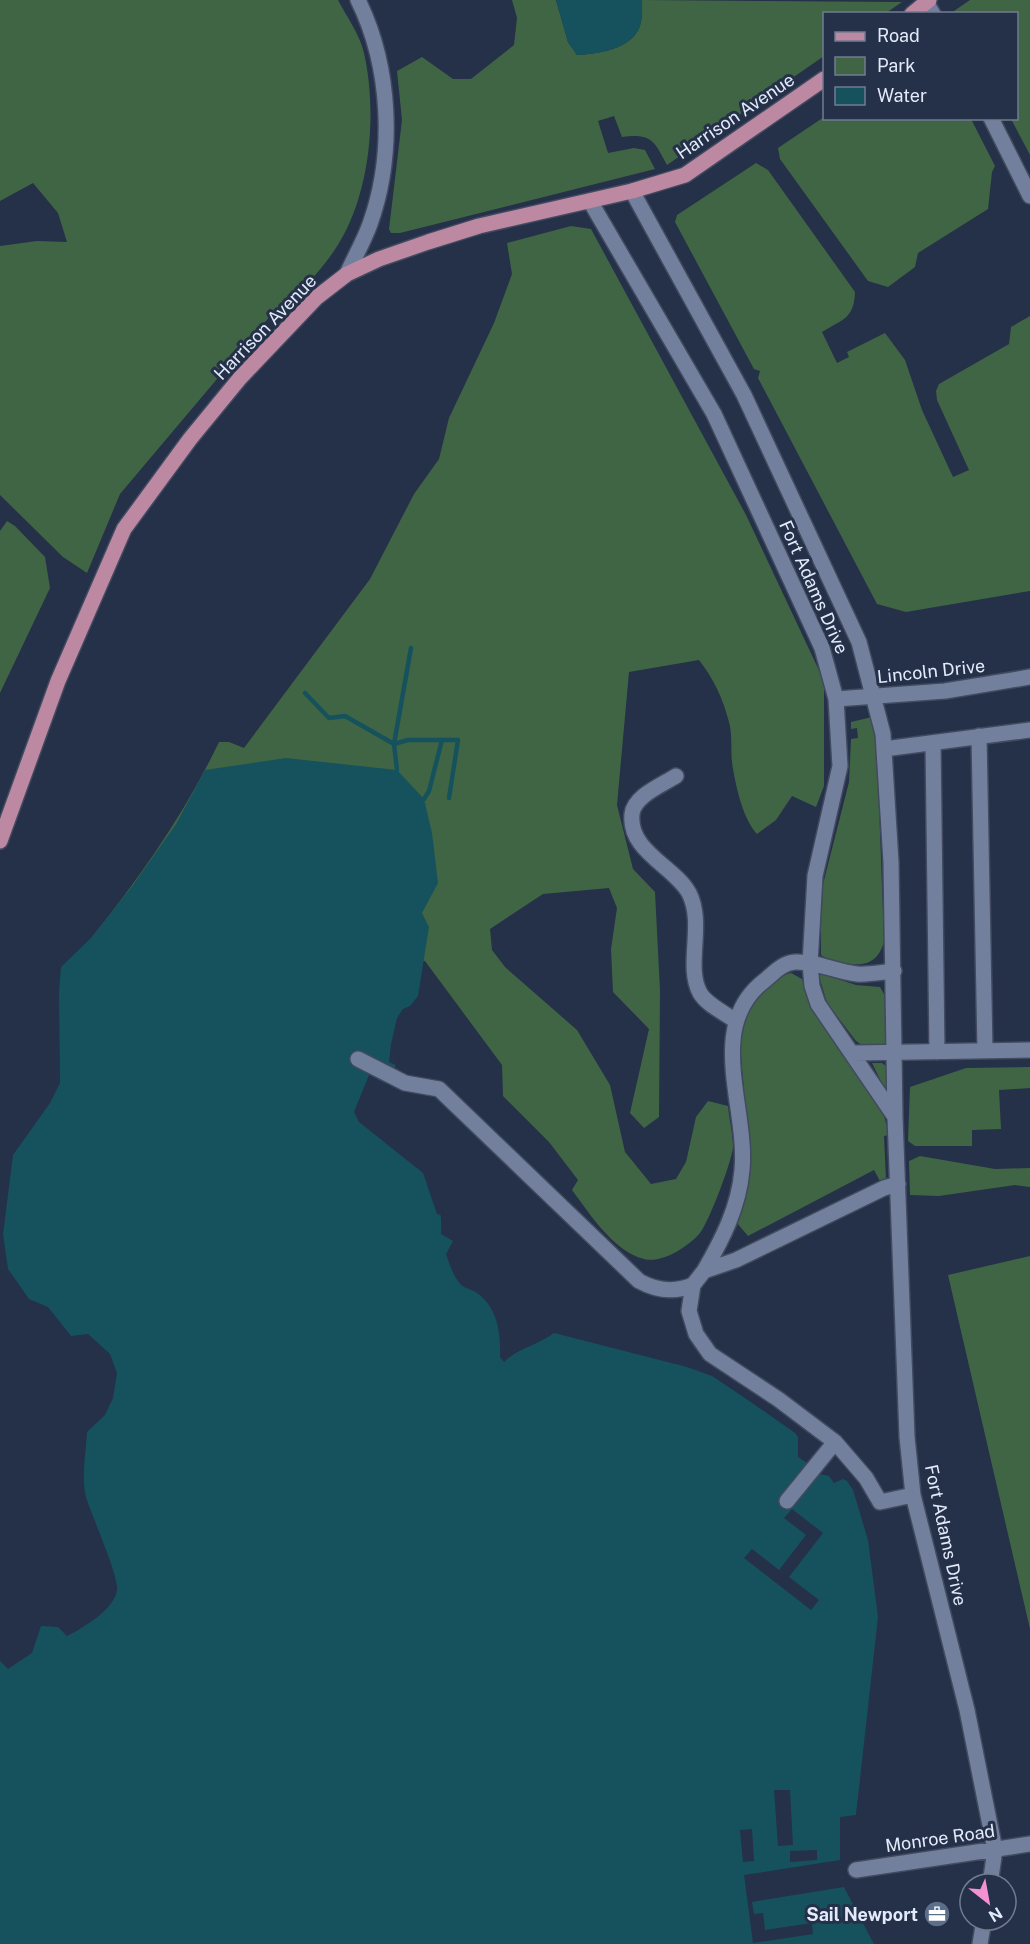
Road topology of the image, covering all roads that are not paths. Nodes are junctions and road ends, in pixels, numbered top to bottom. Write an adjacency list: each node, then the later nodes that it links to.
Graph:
1 (358, 0): 7 (street)
2 (823, 80): 4 (main road, Harrison Avenue)
3 (992, 120): 5 (street)
4 (632, 191): 6 (main road, Harrison Avenue); 9 (street, Fort Adams Drive)
5 (1030, 196)
6 (590, 201): 7 (main road, Harrison Avenue); 10 (street, Fort Adams Drive)
7 (347, 274): 16 (main road, Harrison Avenue)
8 (1030, 677): 9 (street, Lincoln Drive)
9 (873, 696): 10 (street, Lincoln Drive); 14 (street, Fort Adams Drive)
10 (836, 699): 17 (street, Fort Adams Drive)
11 (1030, 730): 12 (street)
12 (979, 736): 13 (street); 21 (street)
13 (933, 742): 14 (street); 22 (street)
14 (884, 749): 18 (street, Fort Adams Drive)
15 (676, 776): 19 (street)
16 (0, 841)
17 (810, 964): 18 (street); 19 (street); 23 (street, Fort Adams Drive)
18 (894, 971): 24 (street, Fort Adams Drive)
19 (736, 1021): 28 (street)
20 (1030, 1050): 21 (street)
21 (985, 1051): 22 (street)
22 (937, 1052): 24 (street)
23 (854, 1053): 24 (street); 26 (street, Fort Adams Drive)
24 (895, 1053): 26 (street, Fort Adams Drive)
25 (358, 1059): 29 (street)
26 (895, 1117): 27 (street, Fort Adams Drive)
27 (898, 1184): 28 (street); 31 (street, Fort Adams Drive)
28 (704, 1271): 29 (street)
29 (693, 1285): 30 (street)
30 (835, 1442): 31 (street); 32 (street)
31 (913, 1495): 34 (street, Fort Adams Drive)
32 (787, 1501)
33 (1030, 1844): 34 (street, Monroe Road)
34 (995, 1850): 35 (street, Monroe Road); 36 (street, Fort Adams Drive)
35 (856, 1870)
36 (992, 1872)

